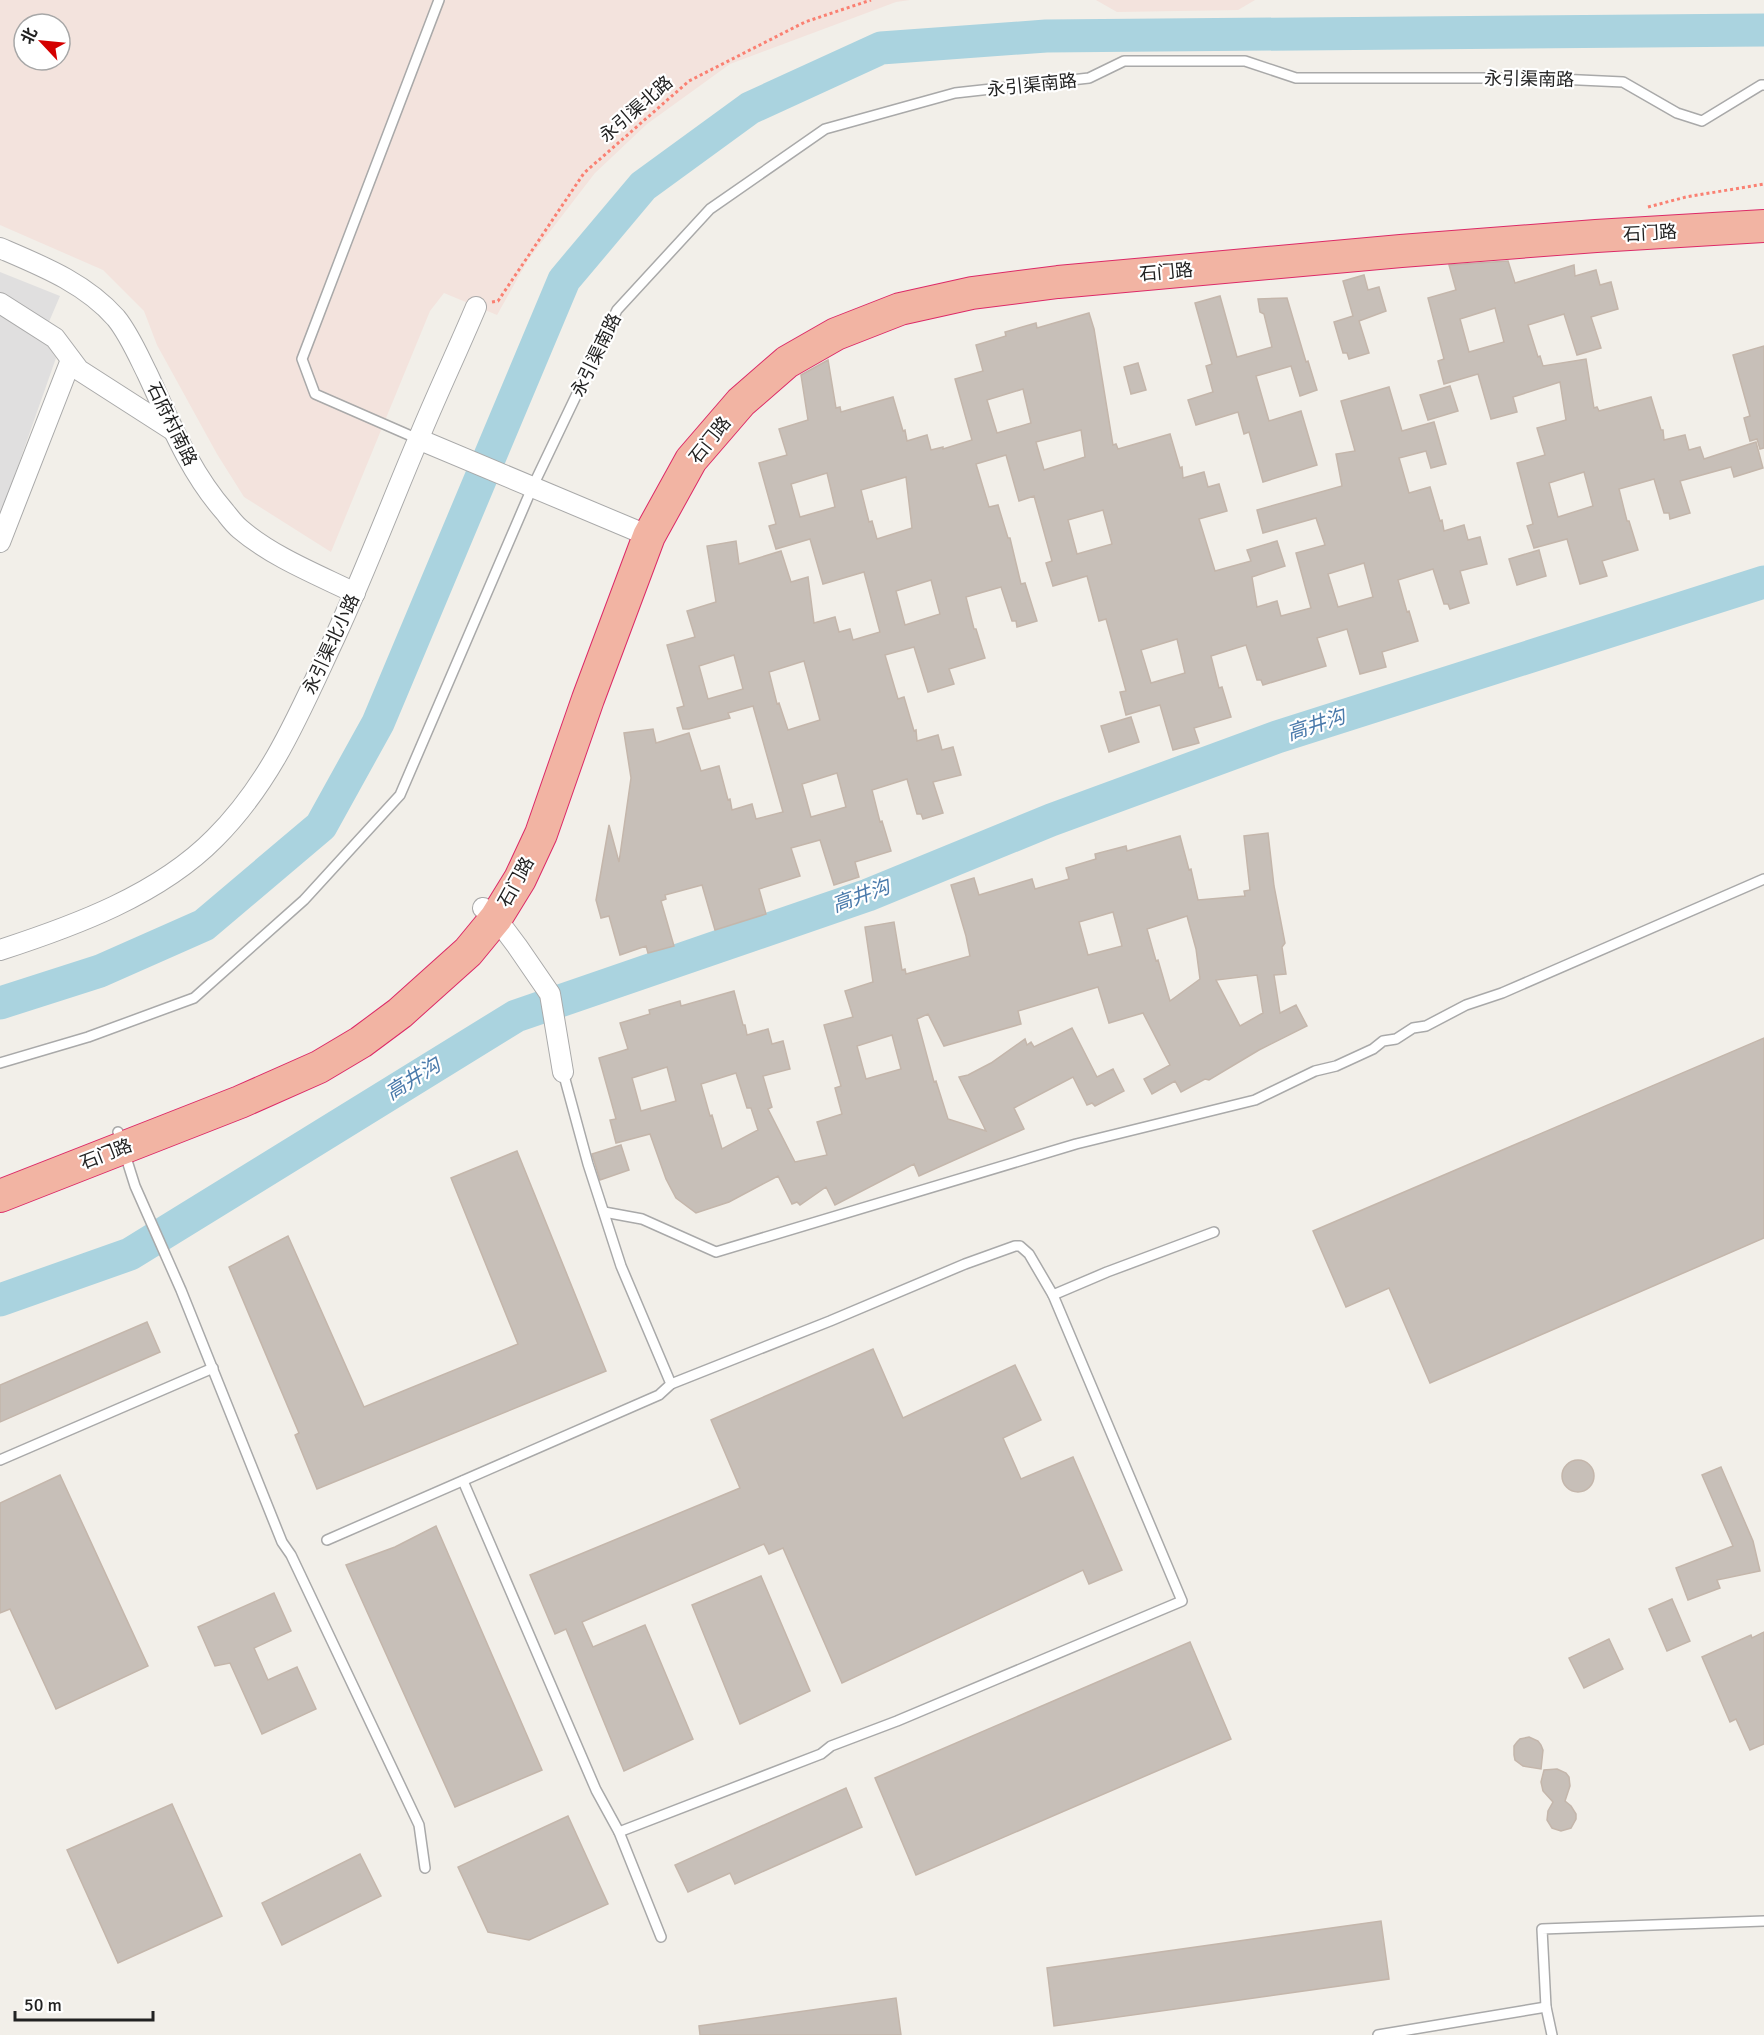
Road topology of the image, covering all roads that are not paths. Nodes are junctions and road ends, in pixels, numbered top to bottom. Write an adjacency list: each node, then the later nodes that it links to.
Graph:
1 (439, 0): 10 (lane)
2 (1764, 85): 11 (lane, 永引渠南路)
3 (1764, 206): 12 (highway, 石门路)
4 (1764, 226): 12 (highway, 石门路)
5 (0, 248): 9 (street, 石府村南路)
6 (0, 303): 8 (street)
7 (476, 307): 10 (street, 永引渠北小路)
8 (71, 360): 9 (street); 13 (street)
9 (174, 431): 14 (street, 石府村南路)
10 (426, 442): 11 (street); 14 (street, 永引渠北小路)
11 (532, 488): 12 (street); 18 (lane)
12 (641, 533): 16 (highway, 石门路)
13 (0, 542)
14 (355, 593): 17 (street, 永引渠北小路)
15 (1764, 879): 23 (lane)
16 (489, 913): 19 (street); 20 (highway, 石门路)
17 (0, 950)
18 (0, 1063)
19 (563, 1072): 23 (lane)
20 (120, 1140): 21 (highway, 石门路); 22 (highway, 石门路); 26 (lane)
21 (0, 1177)
22 (0, 1196)
23 (604, 1212): 27 (lane)
24 (1214, 1232): 25 (lane)
25 (1053, 1295): 27 (lane); 31 (lane)
26 (213, 1368): 28 (lane); 32 (lane)
27 (671, 1384): 29 (lane)
28 (0, 1460)
29 (463, 1481): 30 (lane); 31 (lane)
30 (327, 1540)
31 (618, 1832): 34 (lane)
32 (425, 1868)
33 (1764, 1921): 35 (lane)
34 (661, 1938)
35 (1546, 2007): 36 (lane); 37 (lane)
36 (1378, 2035)
37 (1552, 2035)

